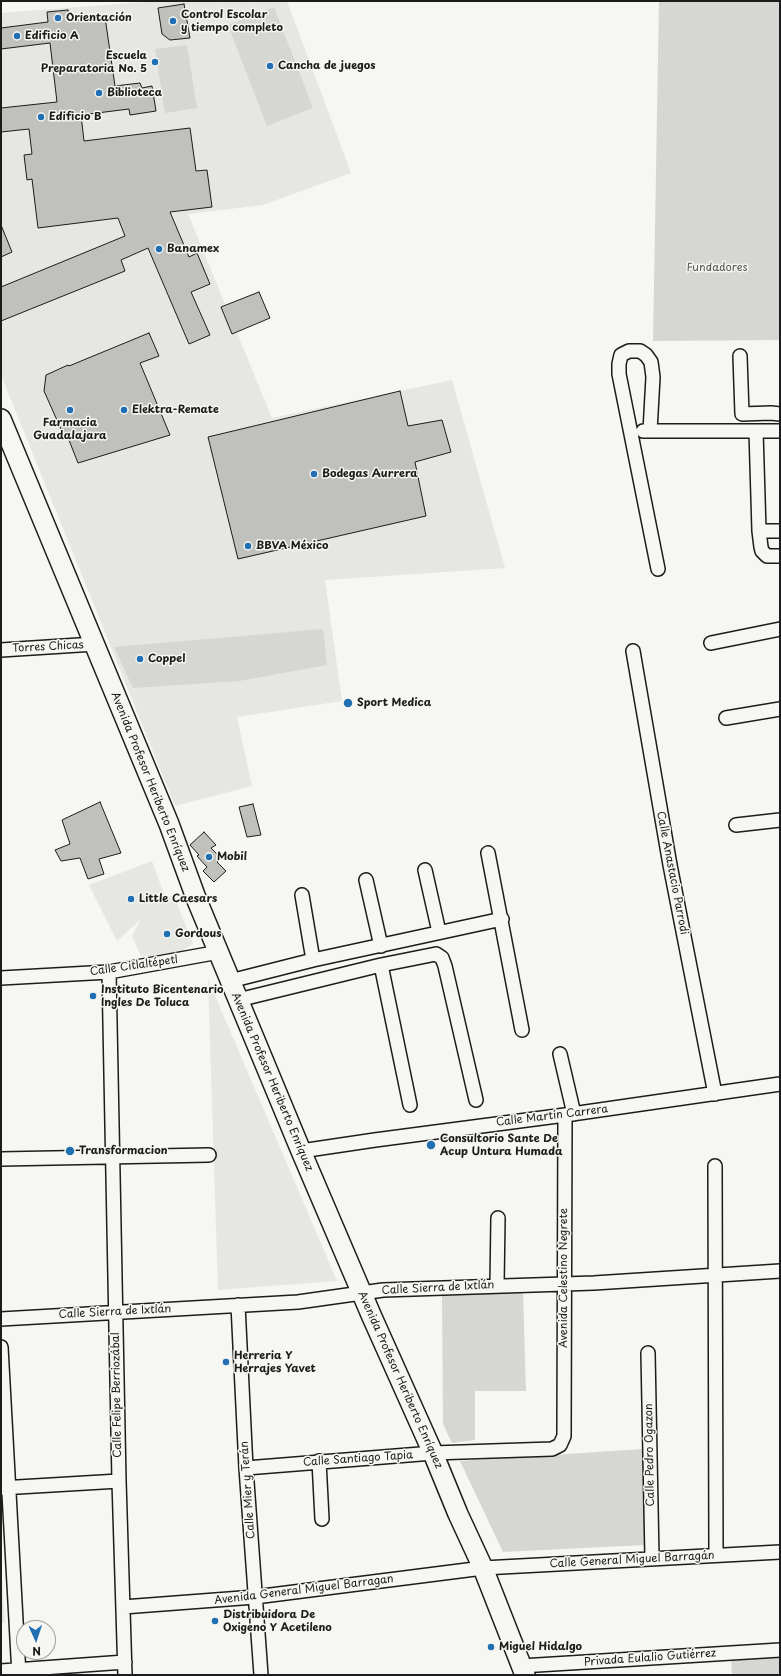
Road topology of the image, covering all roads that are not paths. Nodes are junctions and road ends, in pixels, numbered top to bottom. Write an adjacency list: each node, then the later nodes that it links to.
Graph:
1 (740, 356): 2 (street)
2 (742, 414): 3 (street); 7 (street)
3 (780, 414)
4 (1, 419): 15 (main road, Avenida Profesor Heriberto Enríquez)
5 (632, 431): 6 (street); 6 (street); 12 (street)
6 (650, 431): 7 (street)
7 (750, 431): 8 (street); 9 (street)
8 (780, 431)
9 (759, 531): 10 (street); 11 (street)
10 (780, 531)
11 (780, 556)
12 (658, 569)
13 (780, 629): 14 (street)
14 (711, 643)
15 (95, 644): 16 (street, Torres Chicas); 29 (main road, Avenida Profesor Heriberto Enríquez)
16 (1, 650)
17 (633, 651): 39 (street, Calle Anastacio Parrodi)
18 (780, 709): 19 (street)
19 (726, 718)
20 (780, 820): 21 (street)
21 (736, 825)
22 (488, 853): 26 (street)
23 (425, 870): 27 (street)
24 (366, 880): 28 (street)
25 (302, 895): 30 (street)
26 (502, 919): 27 (street); 36 (street)
27 (439, 932): 28 (street)
28 (381, 946): 30 (street)
29 (219, 952): 32 (street, Calle Citlaltépetl); 34 (main road, Avenida Profesor Heriberto Enríquez)
30 (312, 960): 34 (street)
31 (381, 965): 35 (street); 40 (street); 41 (street)
32 (109, 972): 33 (street, Calle Citlaltépetl); 45 (street, Calle Felipe Berriozábal)
33 (1, 978)
34 (230, 981): 35 (main road, Avenida Profesor Heriberto Enríquez)
35 (238, 1000): 43 (main road, Avenida Profesor Heriberto Enríquez)
36 (522, 1030)
37 (560, 1054): 42 (street, Avenida Celestino Negrete)
38 (780, 1084): 39 (street, Calle Martín Carrera)
39 (715, 1094): 42 (street, Calle Martín Carrera)
40 (476, 1100)
41 (410, 1105)
42 (570, 1114): 43 (street, Calle Martín Carrera); 51 (street, Avenida Celestino Negrete)
43 (300, 1151): 53 (main road, Avenida Profesor Heriberto Enríquez)
44 (209, 1155): 45 (street)
45 (113, 1157): 46 (street); 55 (street, Calle Felipe Berriozábal)
46 (1, 1159)
47 (715, 1166): 50 (street)
48 (498, 1218): 52 (street)
49 (780, 1271): 50 (street, Calle Sierra de Ixtlán)
50 (716, 1275): 51 (street, Calle Sierra de Ixtlán); 67 (street)
51 (564, 1284): 52 (street, Calle Sierra de Ixtlán); 59 (street, Avenida Celestino Negrete)
52 (497, 1285): 53 (street, Calle Sierra de Ixtlán)
53 (362, 1293): 54 (street, Calle Sierra de Ixtlán); 60 (main road, Avenida Profesor Heriberto Enríquez)
54 (238, 1305): 55 (street, Calle Sierra de Ixtlán); 62 (street, Calle Mier y Terán)
55 (115, 1312): 56 (street, Calle Sierra de Ixtlán); 63 (street, Calle Felipe Berriozábal)
56 (1, 1319)
57 (1, 1347): 64 (street)
58 (648, 1353): 68 (street, Calle Pedro Ogazon)
59 (563, 1441): 60 (street, Calle Santiago Tapia)
60 (433, 1453): 61 (street, Calle Santiago Tapia); 69 (main road, Avenida Profesor Heriberto Enríquez)
61 (319, 1461): 62 (street, Calle Santiago Tapia); 65 (street)
62 (246, 1468): 70 (street, Calle Mier y Terán)
63 (119, 1481): 64 (street); 71 (street, Calle Felipe Berriozábal)
64 (4, 1488): 76 (street)
65 (322, 1519)
66 (780, 1552): 67 (street, Calle General Miguel Barragán)
67 (716, 1555): 68 (street, Calle General Miguel Barragán)
68 (652, 1558): 69 (street, Calle General Miguel Barragán)
69 (483, 1568): 70 (street, Avenida General Miguel Barragan); 75 (main road, Avenida Profesor Heriberto Enríquez)
70 (255, 1597): 71 (street, Avenida General Miguel Barragan); 77 (street, Calle Mier y Terán)
71 (123, 1607): 73 (street, Calle Felipe Berriozábal)
72 (780, 1650): 75 (street, Privada Eulalio Gutiérrez)
73 (125, 1669): 76 (street)
74 (1, 1671): 76 (street)
75 (523, 1671)
76 (19, 1673)
77 (261, 1675)

